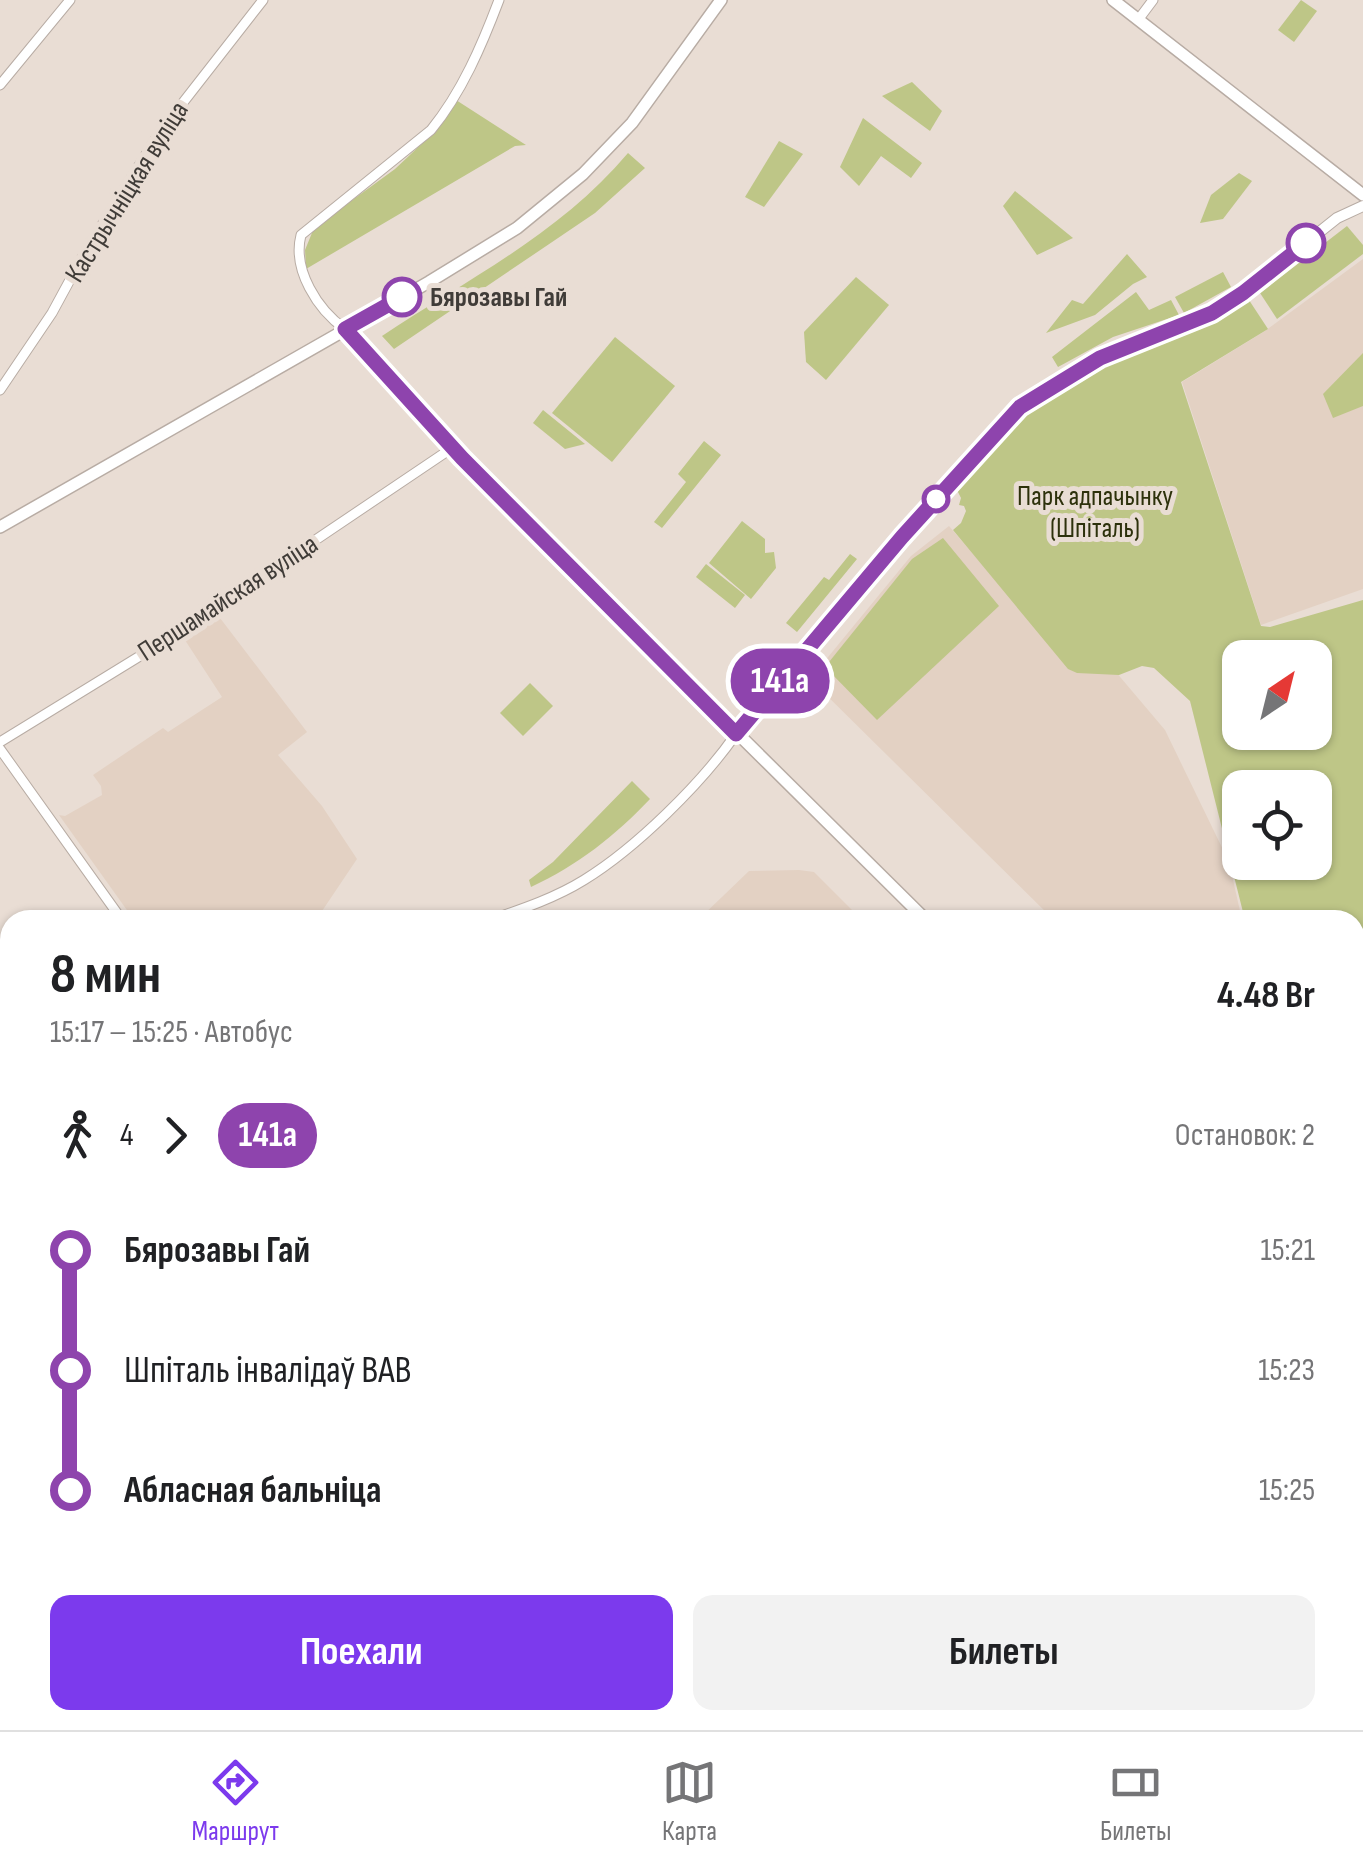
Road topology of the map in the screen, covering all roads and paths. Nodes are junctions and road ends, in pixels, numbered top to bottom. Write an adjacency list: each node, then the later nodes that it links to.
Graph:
1 (70, 0): 8 (street)
2 (263, 0): 12 (street, Кастрычніцкая вуліца)
3 (498, 0): 11 (street)
4 (721, 0): 11 (main road)
5 (1114, 0): 7 (main road)
6 (1154, 0): 7 (street)
7 (1142, 15): 9 (main road)
8 (0, 85)
9 (1363, 195)
10 (1363, 206): 15 (street)
11 (345, 329): 13 (main road); 14 (main road)
12 (0, 390)
13 (452, 448): 15 (main road); 16 (street, Першамайская вуліца)
14 (0, 527)
15 (736, 734): 18 (street); 19 (main road)
16 (0, 746): 17 (street)
17 (115, 910)
18 (515, 910)
19 (916, 910)

